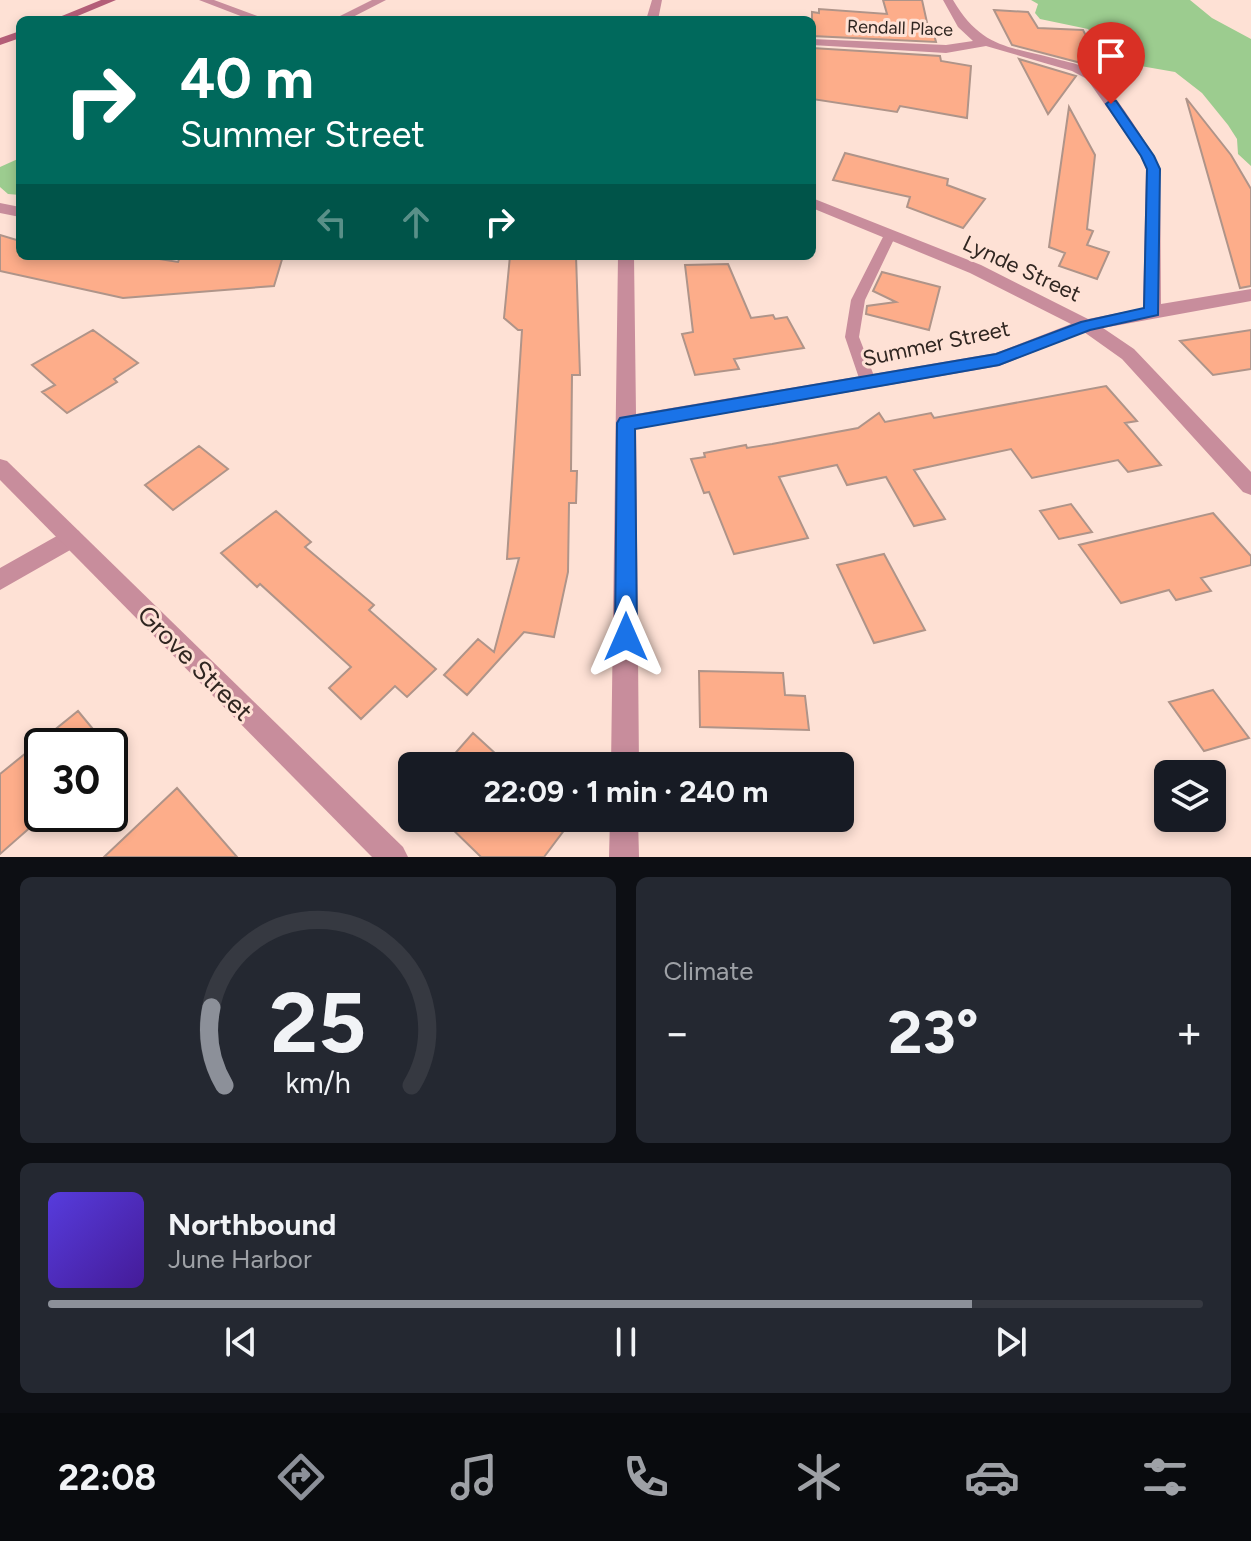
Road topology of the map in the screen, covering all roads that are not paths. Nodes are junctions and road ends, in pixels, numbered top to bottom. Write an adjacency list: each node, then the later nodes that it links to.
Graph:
1 (111, 0): 5 (main road)
2 (204, 0): 6 (street)
3 (381, 0): 7 (street)
4 (948, 0): 9 (street)
5 (69, 16)
6 (250, 16)
7 (347, 16)
8 (816, 42): 9 (street, Rendall Place)
9 (985, 43): 14 (street)
10 (816, 205): 11 (street, Lynde Street)
11 (890, 235): 15 (street, Lynde Street); 16 (lane)
12 (626, 260): 17 (street)
13 (1251, 295): 14 (street, Summer Street)
14 (1152, 312): 15 (street, Summer Street)
15 (1086, 325): 16 (street, Summer Street); 19 (street, Lynde Street)
16 (868, 381): 17 (street, Summer Street)
17 (626, 423): 22 (street)
18 (0, 467): 20 (street, Grove Street)
19 (1251, 486)
20 (71, 538): 21 (street); 24 (street, Grove Street)
21 (0, 580)
22 (625, 752)
23 (624, 832): 25 (street)
24 (393, 857)
25 (624, 857)

